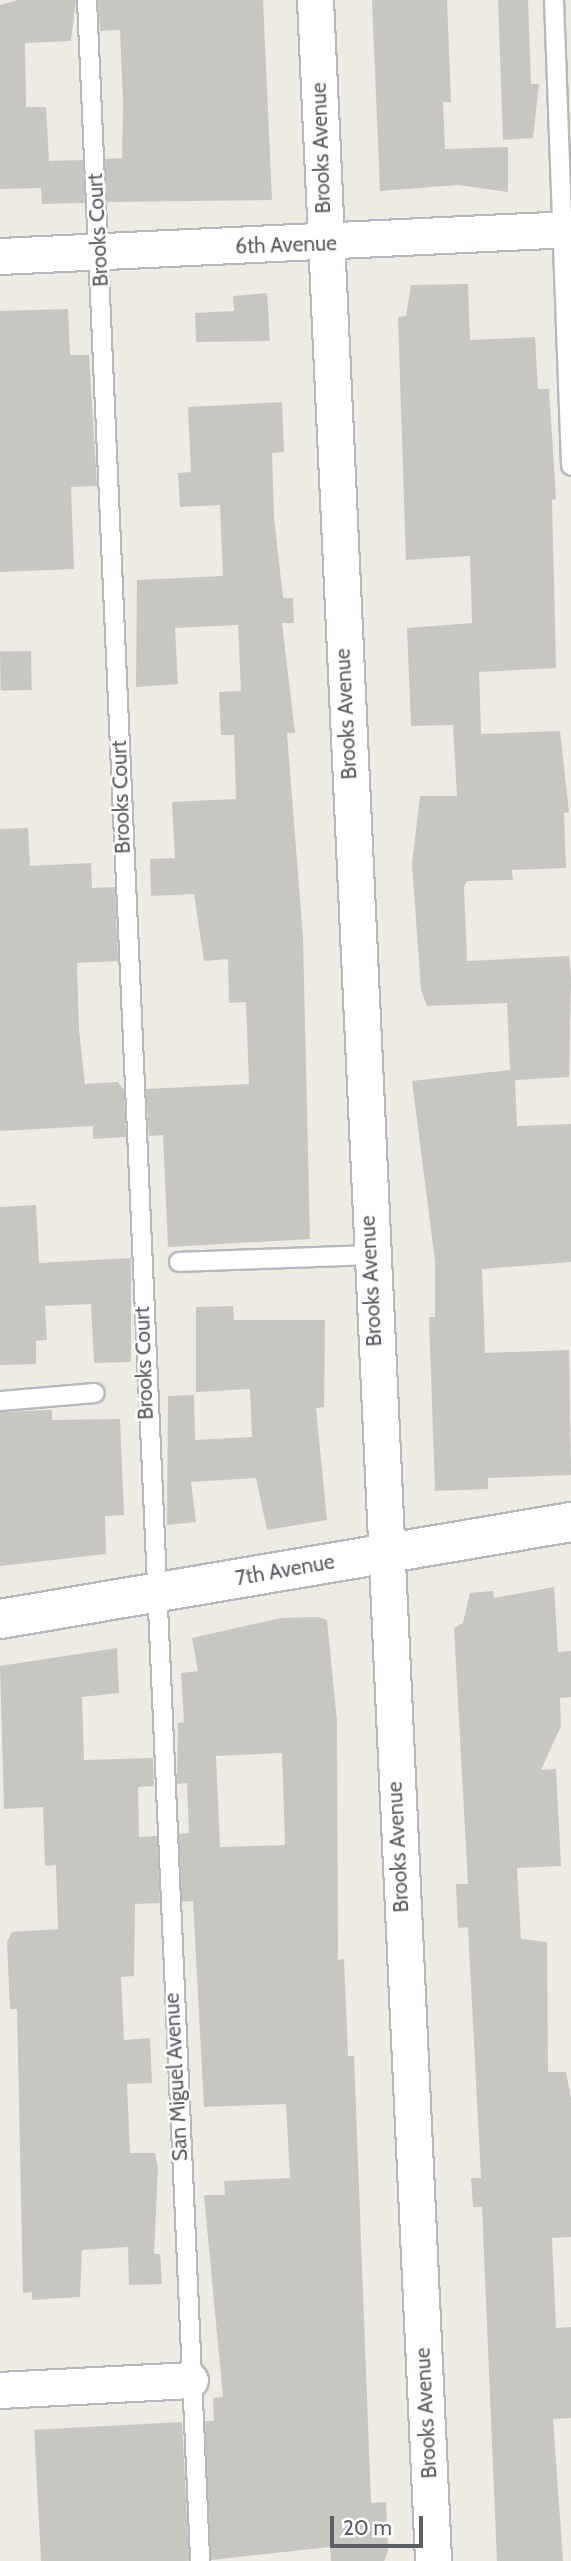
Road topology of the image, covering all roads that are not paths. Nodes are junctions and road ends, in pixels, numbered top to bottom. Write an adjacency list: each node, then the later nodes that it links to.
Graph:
1 (88, 0): 6 (lane, Brooks Court)
2 (316, 0): 5 (street, Brooks Avenue)
3 (554, 0): 4 (lane)
4 (567, 230): 5 (street, 6th Avenue); 8 (lane)
5 (325, 244): 6 (street, 6th Avenue); 9 (street, Brooks Avenue)
6 (99, 252): 7 (street, 6th Avenue); 15 (lane, Brooks Court)
7 (0, 256)
8 (571, 466)
9 (370, 1255): 10 (lane); 14 (street, Brooks Avenue)
10 (179, 1262)
11 (95, 1393): 12 (lane)
12 (0, 1401)
13 (571, 1522): 14 (street, 7th Avenue)
14 (383, 1553): 15 (street, 7th Avenue); 20 (street, Brooks Avenue)
15 (153, 1593): 16 (street, 7th Avenue); 17 (lane, San Miguel Avenue)
16 (0, 1619)
17 (190, 2380): 18 (street); 19 (lane, San Miguel Avenue)
18 (0, 2390)
19 (200, 2561)
20 (433, 2561)

